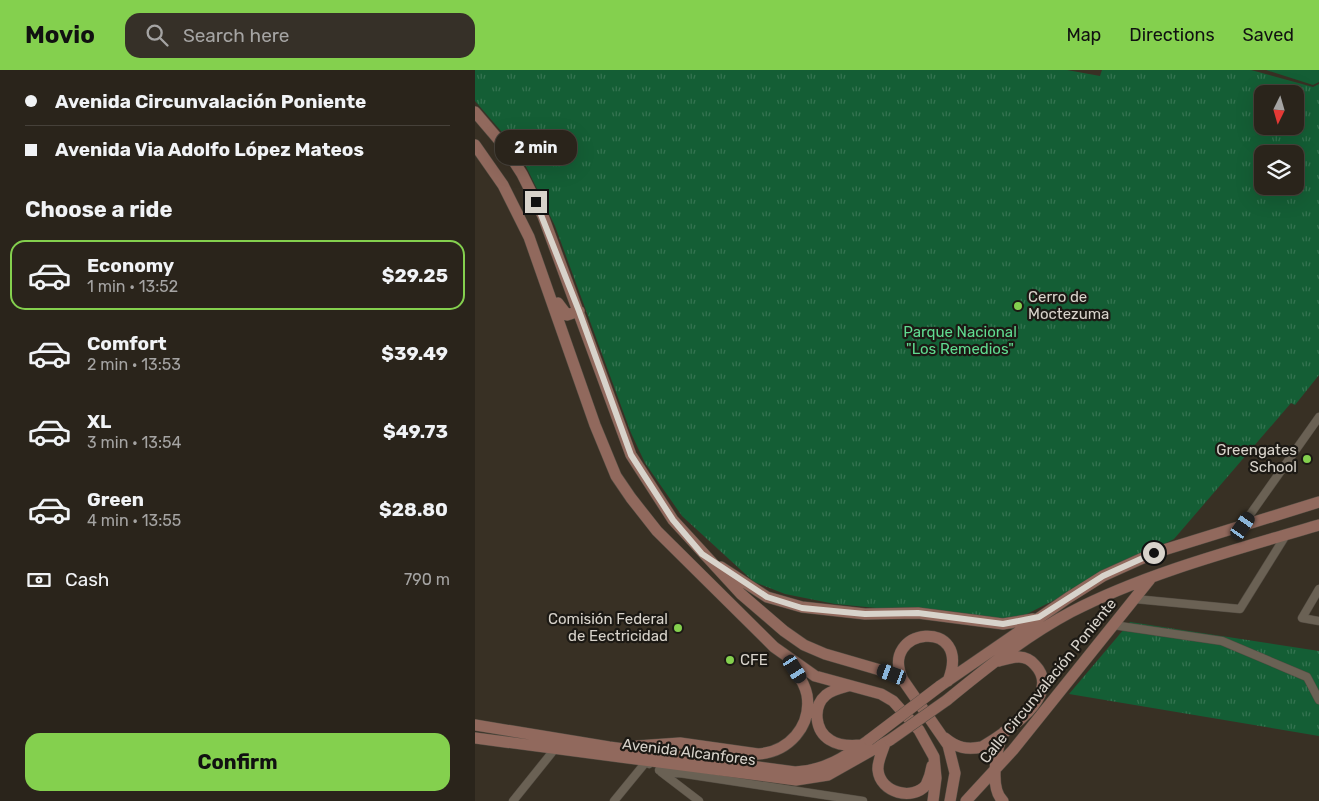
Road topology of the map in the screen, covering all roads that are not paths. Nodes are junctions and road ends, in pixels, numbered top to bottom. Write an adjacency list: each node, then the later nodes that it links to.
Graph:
1 (475, 112): 4 (main road)
2 (475, 145): 3 (main road)
3 (544, 277): 4 (main road); 17 (main road)
4 (579, 311): 10 (main road)
5 (1319, 417): 8 (street)
6 (1319, 502): 8 (main road, Avenida Alcanfores)
7 (1319, 525): 9 (main road, Avenida Alcanfores)
8 (1243, 526): 14 (main road, Avenida Alcanfores)
9 (1286, 534): 11 (main road, Avenida Alcanfores); 13 (street)
10 (702, 554): 14 (main road); 19 (main road)
11 (1151, 578): 13 (main road, Calle Circunvalación Poniente); 18 (main road, Avenida Alcanfores)
12 (1319, 589): 15 (street)
13 (1135, 599): 16 (main road, Calle Circunvalación Poniente)
14 (1039, 617): 20 (main road, Avenida Alcanfores)
15 (1319, 621)
16 (1113, 625): 22 (street); 34 (main road, Calle Circunvalación Poniente)
17 (788, 658): 21 (main road); 29 (main road)
18 (993, 662): 24 (main road); 27 (main road, Avenida Alcanfores, bridge)
19 (903, 680): 20 (main road); 25 (main road)
20 (944, 684): 28 (main road, Avenida Alcanfores, bridge)
21 (849, 686): 28 (main road); 31 (main road)
22 (1319, 700)
23 (476, 727): 29 (main road, Avenida Alcanfores)
24 (1005, 731): 25 (main road); 34 (main road)
25 (943, 736): 35 (main road)
26 (475, 738): 30 (main road, Avenida Alcanfores)
27 (888, 742): 31 (main road); 32 (main road, Avenida Alcanfores)
28 (865, 743): 29 (main road, Avenida Alcanfores)
29 (609, 747)
30 (554, 750): 32 (main road, Avenida Alcanfores); 37 (street)
31 (934, 757): 41 (main road)
32 (646, 762): 33 (street); 38 (street)
33 (659, 770): 36 (street, Avenida Alcanfores); 39 (street)
34 (996, 770): 44 (main road, Calle Circunvalación Poniente); 45 (main road)
35 (955, 774): 42 (main road); 43 (main road)
36 (819, 798): 40 (street, Avenida Alcanfores)
37 (513, 801)
38 (614, 801)
39 (699, 801)
40 (863, 801)
41 (933, 801)
42 (950, 801)
43 (960, 801)
44 (966, 801)
45 (1003, 801)

